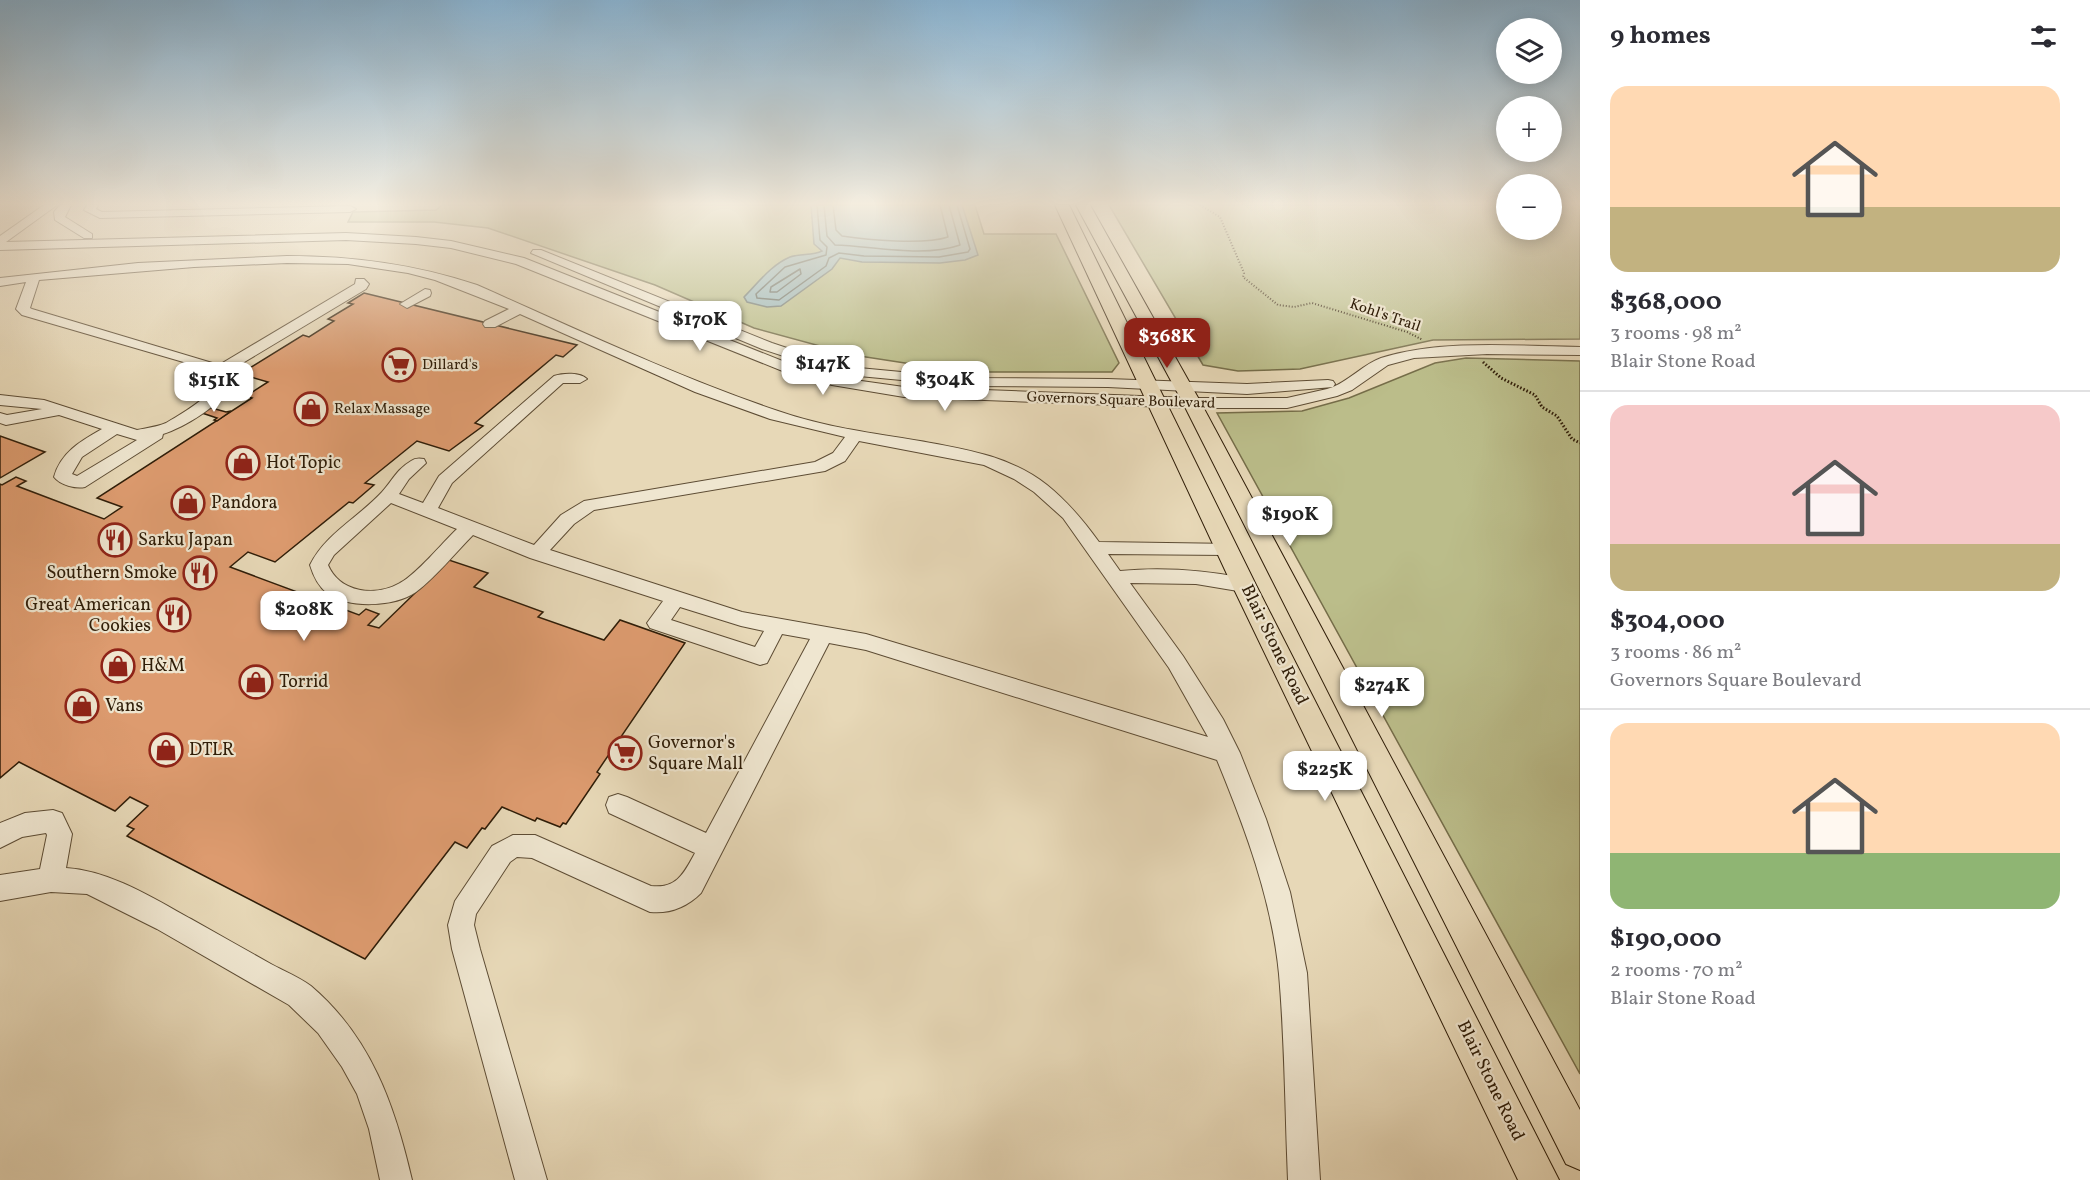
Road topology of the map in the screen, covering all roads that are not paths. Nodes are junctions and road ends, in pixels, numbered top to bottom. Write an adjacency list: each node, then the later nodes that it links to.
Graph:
1 (298, 260): 7 (street)
2 (348, 260): 12 (street)
3 (517, 260): 16 (street, Governors Square Boulevard)
4 (554, 260): 15 (street, Governors Square Boulevard)
5 (1089, 260): 19 (main road, Blair Stone Road)
6 (1113, 260): 20 (main road, Blair Stone Road)
7 (34, 277): 8 (street); 17 (street)
8 (0, 282)
9 (360, 282): 17 (street)
10 (425, 293): 11 (street)
11 (407, 304)
12 (519, 309): 13 (street); 26 (street)
13 (490, 324)
14 (1580, 351): 20 (street, Governors Square Boulevard)
15 (786, 352): 16 (street); 19 (street, Governors Square Boulevard)
16 (771, 363): 19 (street, Governors Square Boulevard)
17 (219, 371): 24 (street)
18 (580, 379): 29 (street)
19 (1153, 393): 20 (street, Governors Square Boulevard); 32 (main road, Blair Stone Road)
20 (1187, 395): 34 (main road, Blair Stone Road)
21 (0, 400): 22 (street)
22 (63, 410): 23 (street); 25 (street)
23 (0, 418)
24 (170, 427): 25 (street); 25 (street)
25 (116, 428)
26 (855, 435): 31 (street); 33 (street)
27 (418, 463): 28 (street)
28 (388, 496): 29 (street); 30 (street)
29 (428, 510): 30 (street)
30 (470, 527): 33 (street)
31 (1092, 548): 32 (street); 35 (street)
32 (1227, 549): 34 (main road); 36 (main road, Blair Stone Road)
33 (537, 553): 37 (street)
34 (1281, 576): 46 (main road, Blair Stone Road)
35 (1114, 578): 36 (street); 40 (street)
36 (1244, 585): 50 (main road, Blair Stone Road)
37 (676, 598): 38 (street); 38 (street)
38 (776, 627): 39 (street)
39 (824, 633): 40 (street); 43 (street)
40 (1228, 753): 49 (street)
41 (618, 805): 43 (street)
42 (0, 837): 44 (street)
43 (711, 848): 48 (street)
44 (51, 880): 45 (street); 47 (street)
45 (0, 888)
46 (1580, 1150)
47 (396, 1180)
48 (531, 1180)
49 (1304, 1180)
50 (1539, 1180)

